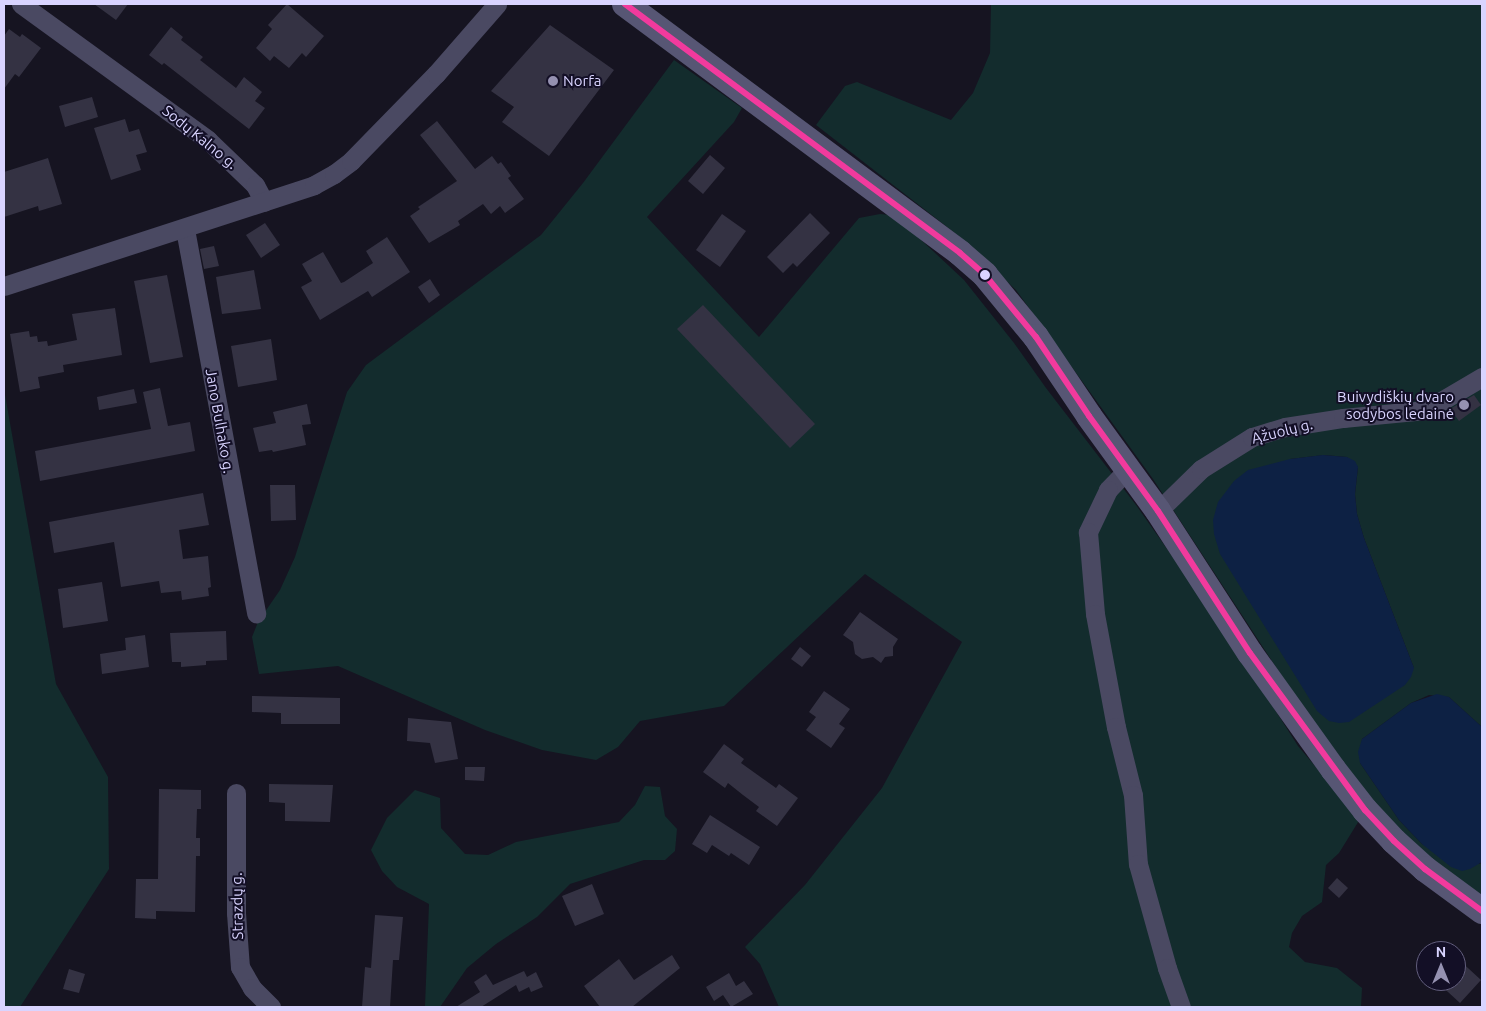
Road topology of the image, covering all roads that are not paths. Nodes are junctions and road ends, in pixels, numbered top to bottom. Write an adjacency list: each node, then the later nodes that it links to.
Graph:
1 (22, 4): 4 (street, Sodų Kalno g.)
2 (497, 4): 4 (street)
3 (625, 4): 8 (main road)
4 (264, 202): 5 (street)
5 (185, 228): 6 (street); 10 (street, Jano Bulhako g.)
6 (4, 286)
7 (1482, 377): 9 (street, Ąžuolų g.)
8 (1128, 469): 9 (main road); 14 (street)
9 (1158, 510): 12 (main road)
10 (256, 613)
11 (236, 793): 13 (street, Strazdų g.)
12 (1482, 911)
13 (271, 1007)
14 (1181, 1007)

